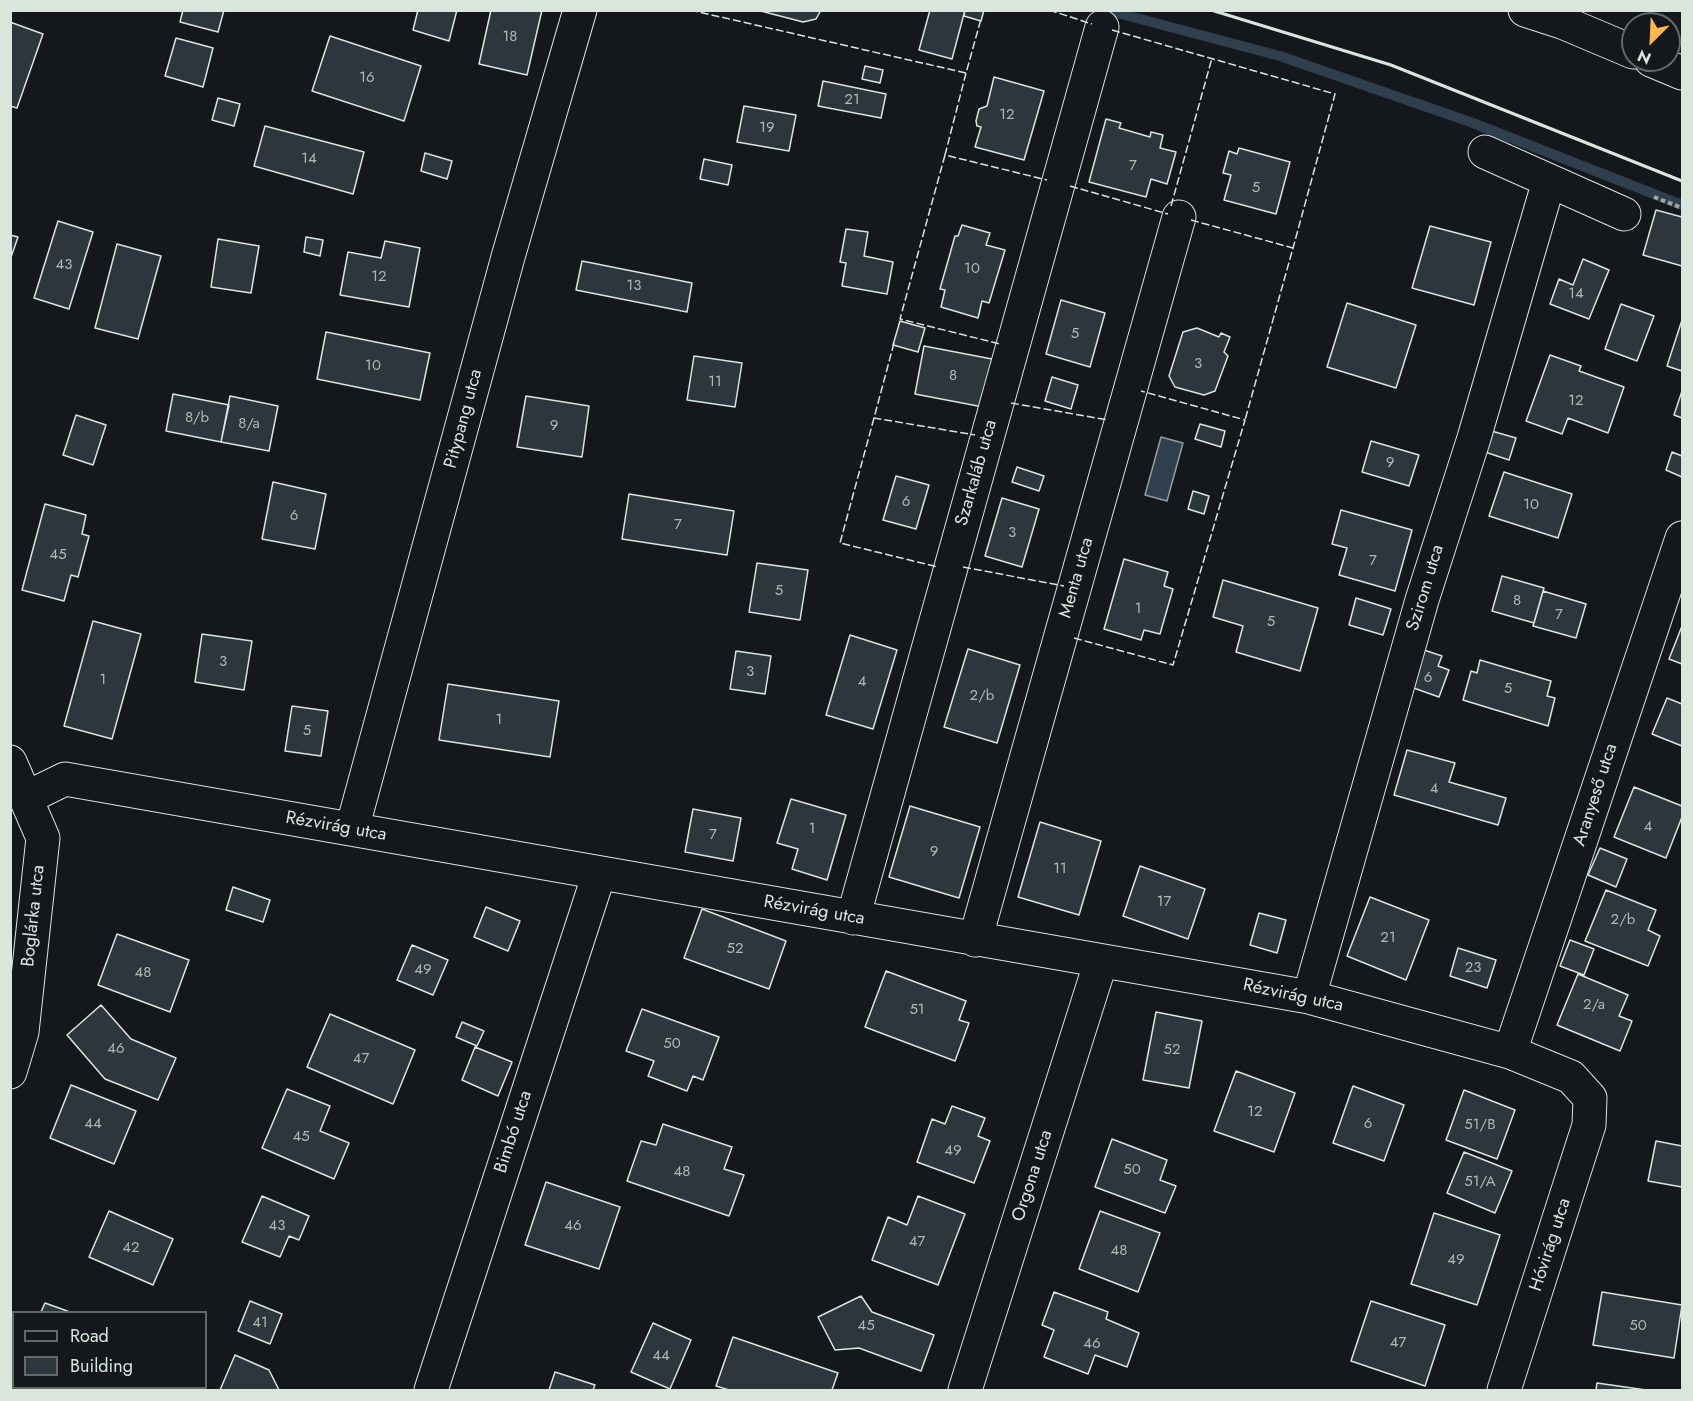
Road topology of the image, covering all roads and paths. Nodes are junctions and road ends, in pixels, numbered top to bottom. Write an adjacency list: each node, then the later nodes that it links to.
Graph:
1 (580, 10): 12 (main road, Pitypang utca)
2 (1526, 10): 4 (main road)
3 (1101, 27): 14 (main road, Szarkaláb utca)
4 (1621, 47)
5 (1485, 152): 6 (main road)
6 (1549, 181): 7 (main road); 17 (main road, Szirom utca)
7 (1624, 214)
8 (1179, 217): 15 (main road, Menta utca)
9 (1683, 538): 18 (main road, Aranyeső utca)
10 (10, 762): 11 (main road, Boglárka utca)
11 (26, 798): 12 (main road, Rézvirág utca); 19 (main road, Boglárka utca)
12 (352, 830): 13 (main road, Rézvirág utca)
13 (599, 874): 14 (main road, Rézvirág utca); 21 (main road, Bimbó utca)
14 (853, 918): 15 (main road, Rézvirág utca)
15 (975, 940): 16 (main road, Rézvirág utca)
16 (1101, 961): 17 (main road, Rézvirág utca); 22 (main road, Orgona utca)
17 (1309, 997): 18 (main road, Rézvirág utca)
18 (1510, 1052): 20 (main road, Rézvirág utca)
19 (10, 1072)
20 (1590, 1098): 23 (main road, Hóvirág utca)
21 (431, 1390)
22 (965, 1390)
23 (1504, 1390)

